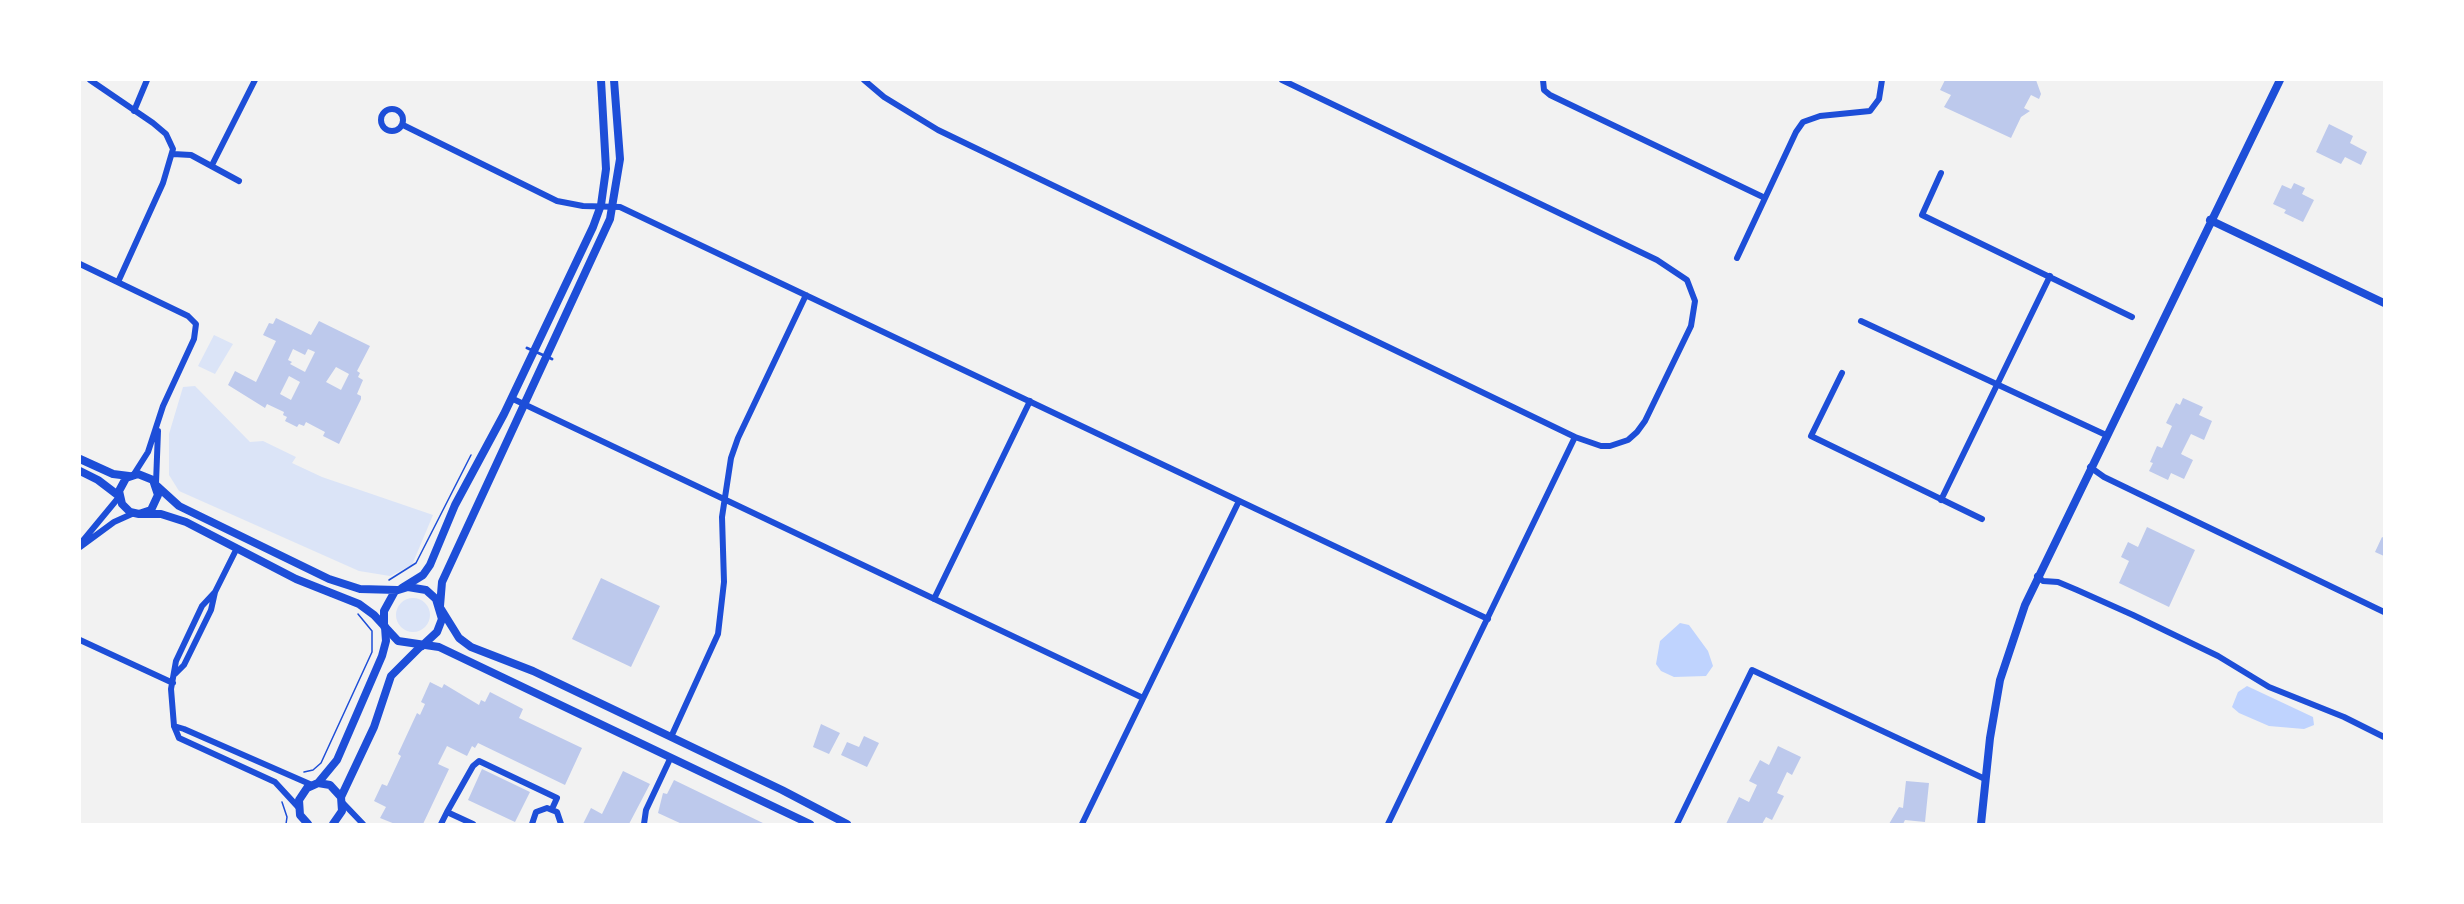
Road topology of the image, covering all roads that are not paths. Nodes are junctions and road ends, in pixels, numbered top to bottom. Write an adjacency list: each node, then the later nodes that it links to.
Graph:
1 (90, 80): 11 (street)
2 (147, 80): 11 (street)
3 (255, 80): 14 (street)
4 (601, 80): 18 (street)
5 (614, 80): 19 (street)
6 (864, 80): 38 (street)
7 (1282, 80): 38 (street)
8 (1543, 80): 17 (street)
9 (1882, 80): 17 (street)
10 (2280, 80): 20 (street)
11 (134, 111): 13 (street)
12 (403, 124): 18 (street)
13 (173, 154): 14 (street); 24 (street)
14 (212, 165): 16 (street)
15 (1941, 173): 23 (street)
16 (238, 181)
17 (1765, 198): 21 (street)
18 (600, 205): 19 (street); 29 (street)
19 (614, 205): 25 (street); 30 (street)
20 (2210, 220): 26 (street); 37 (street)
21 (1737, 258)
22 (80, 264): 24 (street)
23 (2050, 276): 27 (street); 32 (street)
24 (117, 282): 36 (street)
25 (806, 295): 34 (street); 45 (street)
26 (2385, 303)
27 (2132, 317)
28 (1862, 321): 32 (street)
29 (531, 350): 30 (lane); 33 (street)
30 (549, 358): 35 (street)
31 (1842, 373): 46 (street)
32 (1997, 386): 37 (street); 46 (street)
33 (511, 398): 35 (street); 53 (street)
34 (1029, 401): 47 (street); 54 (street)
35 (524, 404): 45 (street); 55 (street)
36 (159, 424): 42 (street); 43 (street)
37 (2106, 435): 40 (street)
38 (1575, 437): 57 (street)
39 (80, 459): 42 (main road)
40 (2090, 467): 52 (street); 56 (street)
41 (80, 471): 44 (main road)
42 (132, 475): 43 (main road); 44 (main road)
43 (156, 485): 48 (main road); 53 (main road)
44 (119, 496): 48 (main road); 50 (street)
45 (723, 499): 54 (street); 64 (street)
46 (1941, 500): 49 (street)
47 (1239, 501): 57 (street); 62 (street)
48 (136, 513): 50 (street); 51 (main road)
49 (1982, 519)
50 (80, 546)
51 (237, 548): 58 (main road); 61 (street)
52 (2040, 579): 65 (street); 67 (street)
53 (400, 589): 55 (main road); 58 (main road)
54 (934, 599): 62 (street)
55 (441, 608): 60 (main road); 64 (main road)
56 (2385, 612)
57 (1488, 619): 85 (street)
58 (385, 627): 60 (main road); 68 (street)
59 (80, 640): 61 (street)
60 (421, 646): 66 (main road); 69 (street)
61 (172, 683): 63 (street)
62 (1143, 698): 84 (street)
63 (174, 726): 68 (street); 71 (street)
64 (671, 737): 83 (main road)
65 (2385, 737)
66 (670, 759): 81 (street); 82 (main road)
67 (1985, 778): 86 (street); 87 (street)
68 (315, 784): 69 (street); 71 (street)
69 (342, 799): 75 (street); 76 (street)
70 (552, 809): 72 (street); 79 (street); 80 (street)
71 (299, 811): 73 (street); 74 (street)
72 (447, 812): 77 (street); 78 (street)
73 (297, 825)
74 (308, 825)
75 (333, 825)
76 (363, 825)
77 (441, 825)
78 (473, 825)
79 (532, 825)
80 (561, 825)
81 (645, 825)
82 (810, 825)
83 (847, 825)
84 (1082, 825)
85 (1388, 825)
86 (1677, 825)
87 (1980, 825)

